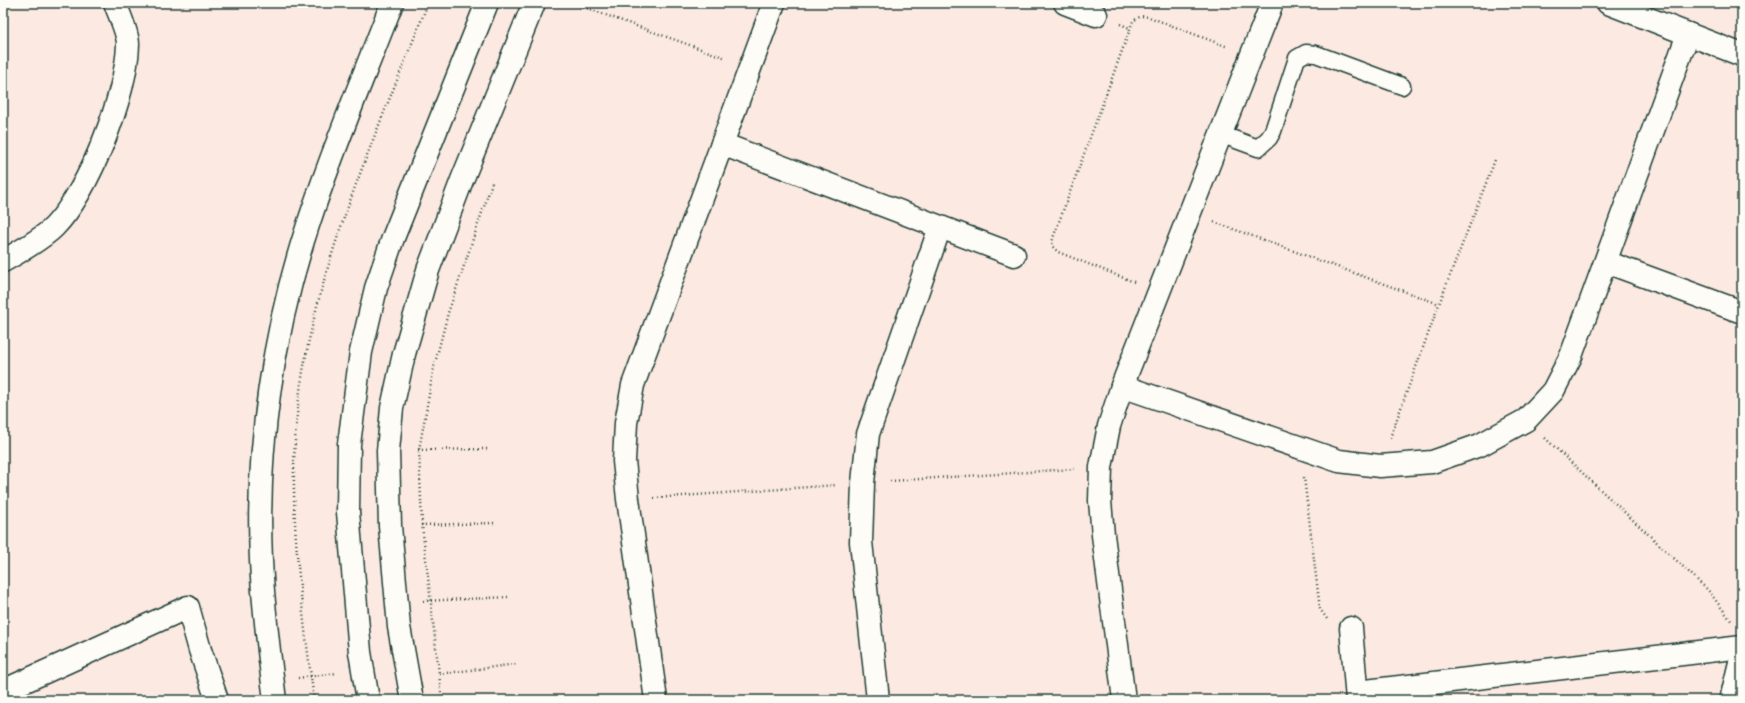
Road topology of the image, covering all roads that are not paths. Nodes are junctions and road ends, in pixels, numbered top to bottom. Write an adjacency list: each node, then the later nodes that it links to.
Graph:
1 (115, 3): 17 (street)
2 (392, 3): 25 (street)
3 (487, 3): 28 (street)
4 (534, 3): 29 (street)
5 (774, 3): 14 (street)
6 (1065, 3): 9 (street)
7 (1272, 3): 13 (street)
8 (1608, 3): 10 (street)
9 (1096, 15)
10 (1688, 34): 11 (street); 18 (street)
11 (1742, 55)
12 (1402, 86): 13 (lane)
13 (1220, 134): 20 (street)
14 (722, 144): 15 (street); 30 (street)
15 (940, 227): 16 (street); 31 (street)
16 (1014, 255)
17 (3, 261)
18 (1606, 262): 19 (street); 20 (street)
19 (1742, 312)
20 (1122, 386): 32 (street)
21 (1351, 628): 26 (street)
22 (1742, 647): 26 (street)
23 (1742, 654): 33 (street)
24 (3, 691): 27 (street)
25 (274, 691)
26 (1357, 696)
27 (217, 700)
28 (368, 700)
29 (412, 700)
30 (656, 700)
31 (878, 700)
32 (1124, 700)
33 (1731, 700)

